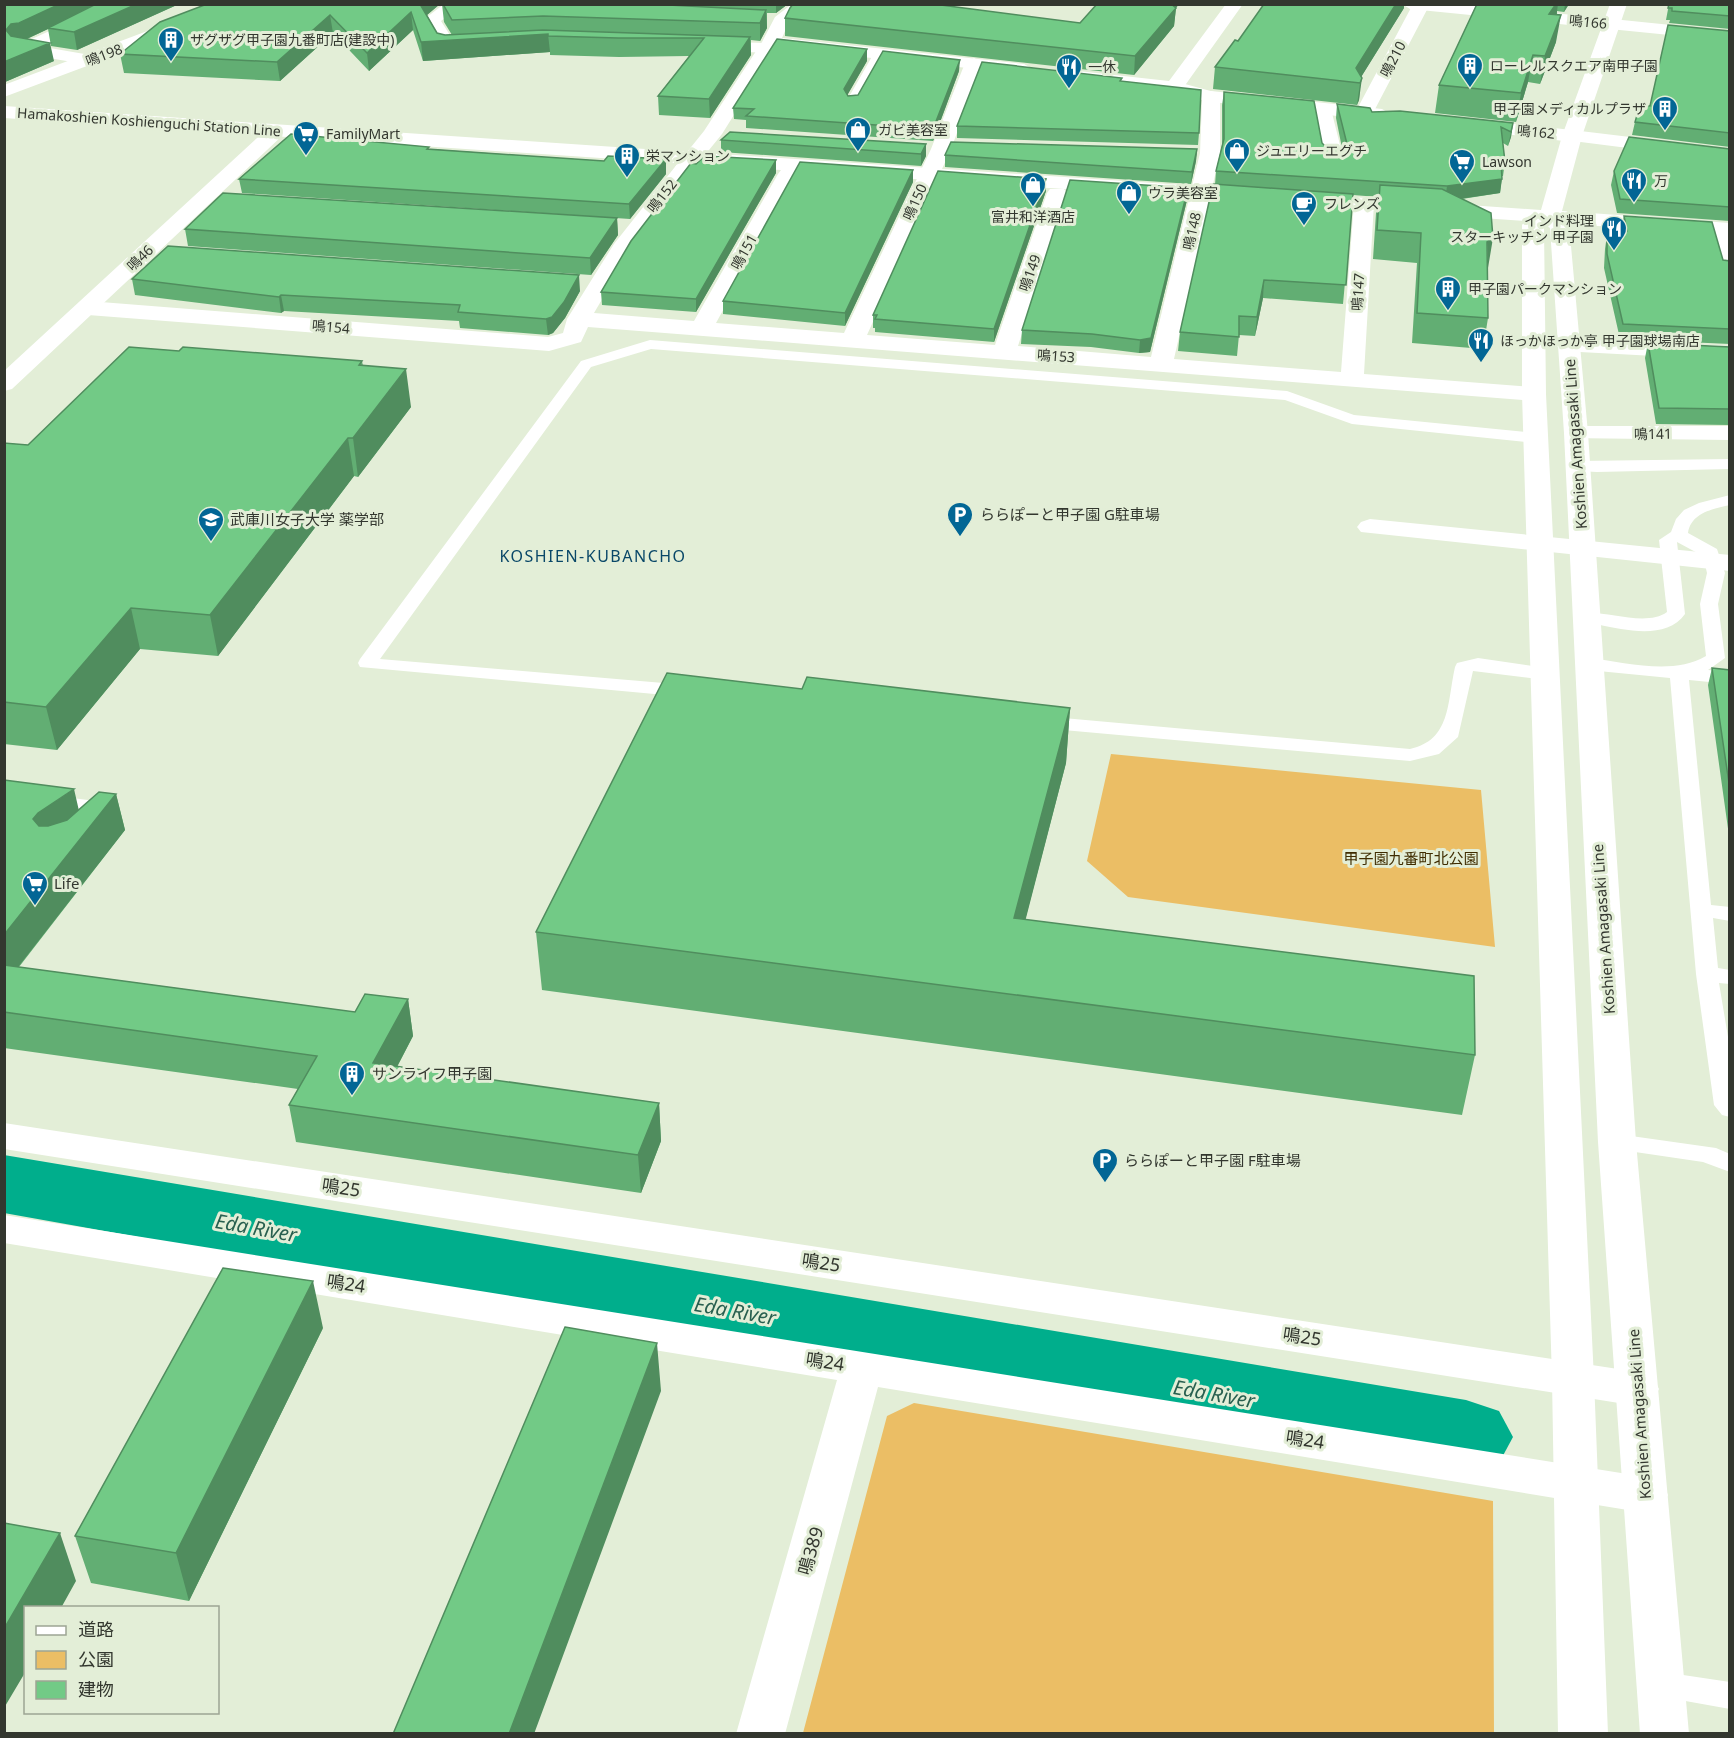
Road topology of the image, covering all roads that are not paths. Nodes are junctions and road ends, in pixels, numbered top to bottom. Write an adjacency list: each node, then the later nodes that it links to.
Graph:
1 (124, 4): 16 (street)
2 (236, 4): 18 (street, 鳴198)
3 (456, 4): 12 (street)
4 (803, 4): 9 (street, 鳴152)
5 (1235, 4): 20 (street)
6 (1619, 4): 10 (street)
7 (1418, 5): 10 (street, 鳴166); 26 (street, 鳴210)
8 (759, 20): 9 (street)
9 (781, 21): 13 (street, 鳴152)
10 (1612, 24): 11 (street, 鳴166); 33 (street)
11 (1730, 36)
12 (491, 44)
13 (769, 45): 15 (street); 17 (street); 30 (street, 鳴152)
14 (4, 46): 16 (street)
15 (685, 46)
16 (25, 49): 18 (street)
17 (878, 55): 19 (street); 23 (lane)
18 (90, 60): 21 (street, 鳴198)
19 (974, 63): 20 (street); 36 (street, 鳴150)
20 (1174, 87): 22 (street)
21 (4, 92)
22 (1211, 97): 24 (street); 38 (street, 鳴148)
23 (852, 102)
24 (1322, 109): 26 (street); 40 (street)
25 (4, 112): 31 (street, Hamakoshien Koshienguchi Station Line)
26 (1364, 113): 27 (street)
27 (1399, 117)
28 (4, 122): 31 (street, Hamakoshien Koshienguchi Station Line)
29 (1456, 123): 33 (street, 鳴162)
30 (712, 134): 32 (street); 41 (street, 鳴152)
31 (271, 135): 41 (street, Hamakoshien Koshienguchi Station Line); 46 (street, 鳴46)
32 (735, 135)
33 (1572, 136): 39 (street, 鳴162); 51 (street)
34 (965, 146): 36 (street)
35 (918, 147): 36 (street)
36 (941, 147): 43 (street, 鳴150)
37 (1187, 152): 38 (street)
38 (1210, 153): 45 (street, 鳴148)
39 (1730, 155)
40 (1333, 157)
41 (689, 163): 42 (street, Hamakoshien Koshienguchi Station Line); 43 (street, Hamakoshien Koshienguchi Station Line); 53 (street, 鳴152)
42 (788, 174): 43 (street, Hamakoshien Koshienguchi Station Line); 62 (street, 鳴151)
43 (925, 179): 44 (street, Hamakoshien Koshienguchi Station Line); 45 (street, Hamakoshien Koshienguchi Station Line); 63 (street, 鳴150)
44 (1057, 193): 45 (street, Hamakoshien Koshienguchi Station Line); 65 (street, 鳴149)
45 (1201, 197): 48 (street, Hamakoshien Koshienguchi Station Line); 67 (street, 鳴148)
46 (202, 199): 47 (street); 55 (street, 鳴46)
47 (226, 200)
48 (1270, 202)
49 (1294, 204): 50 (street)
50 (1363, 208): 51 (street); 68 (street, 鳴147)
51 (1548, 223): 54 (street); 64 (street, Koshien Amagasaki Line); 70 (street)
52 (614, 226): 53 (street)
53 (638, 228): 59 (street, 鳴152)
54 (1727, 235): 57 (street)
55 (147, 251): 56 (street); 60 (street, 鳴46)
56 (171, 253)
57 (1730, 268)
58 (576, 282): 59 (street)
59 (600, 284): 61 (street, 鳴152)
60 (88, 308): 61 (street, 鳴154); 69 (street, 鳴46)
61 (576, 328): 62 (street, 鳴153)
62 (701, 330): 63 (street, 鳴153)
63 (853, 339): 65 (street, 鳴153)
64 (1569, 346): 66 (street); 73 (street, Koshien Amagasaki Line)
65 (1004, 352): 67 (street, 鳴153)
66 (1730, 353)
67 (1161, 364): 68 (street, 鳴153)
68 (1352, 380): 70 (street, 鳴153)
69 (4, 384)
70 (1534, 394): 72 (street)
71 (1730, 433): 73 (street, 鳴141)
72 (1536, 438): 82 (street); 84 (lane)
73 (1577, 449): 74 (lane); 79 (street, Koshien Amagasaki Line)
74 (1730, 464)
75 (1730, 500): 77 (lane)
76 (1370, 527): 78 (street)
77 (1679, 535): 79 (lane); 81 (lane)
78 (1730, 562)
79 (1587, 617): 80 (street, Koshien Amagasaki Line)
80 (1588, 664): 81 (lane); 94 (street, Koshien Amagasaki Line)
81 (1678, 672): 83 (lane); 88 (lane)
82 (1546, 674): 85 (lane); 98 (street)
83 (1730, 678)
84 (707, 693)
85 (1023, 721)
86 (4, 795): 87 (lane)
87 (93, 830)
88 (1701, 910): 89 (lane); 90 (lane)
89 (1730, 914)
90 (1718, 976): 91 (lane)
91 (1723, 1039): 92 (lane)
92 (1730, 1109)
93 (4, 1136): 98 (street, 鳴25)
94 (1617, 1142): 95 (lane); 99 (street, Koshien Amagasaki Line)
95 (1730, 1164)
96 (4, 1229): 97 (street, 鳴24)
97 (862, 1368): 100 (street, 鳴24); 104 (street, 鳴389)
98 (1573, 1379): 99 (street, 鳴25); 100 (street)
99 (1638, 1389): 101 (street, Koshien Amagasaki Line)
100 (1576, 1483): 101 (street, 鳴24); 105 (street)
101 (1646, 1495): 102 (street, Koshien Amagasaki Line)
102 (1663, 1685): 103 (lane); 106 (street, Koshien Amagasaki Line)
103 (1730, 1696)
104 (760, 1734)
105 (1583, 1734)
106 (1665, 1734)

